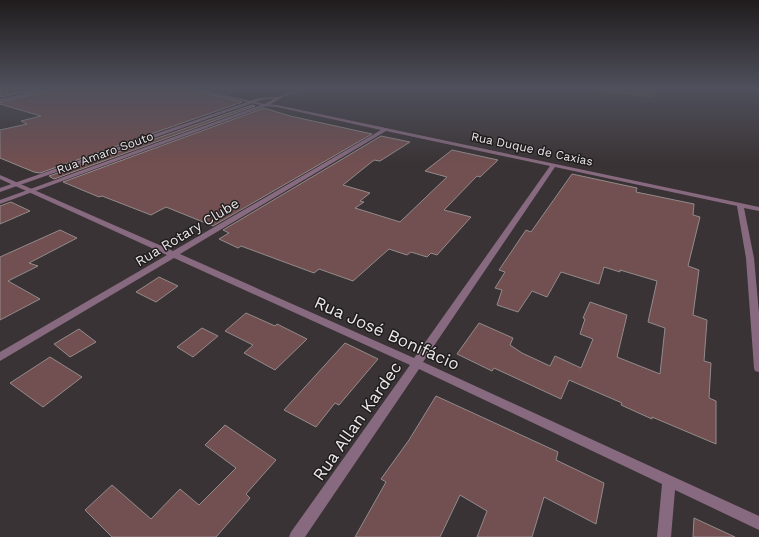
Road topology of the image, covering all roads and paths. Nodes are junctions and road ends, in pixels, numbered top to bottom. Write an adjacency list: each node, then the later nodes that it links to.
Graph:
1 (220, 113): 7 (street, Rua Amaro Souto)
2 (242, 113): 9 (street, Rua Amaro Souto)
3 (311, 113): 4 (street, Rua Duque de Caxias)
4 (386, 129): 5 (street, Rua Duque de Caxias); 13 (street, Rua Rotary Clube)
5 (554, 165): 11 (street, Rua Duque de Caxias); 15 (street, Rua Allan Kardec)
6 (0, 177): 7 (street, Rua José Bonifácio)
7 (17, 184): 8 (street, Rua Amaro Souto); 9 (street, Rua José Bonifácio)
8 (0, 190)
9 (30, 191): 10 (street, Rua Amaro Souto); 13 (street, Rua José Bonifácio)
10 (0, 202)
11 (740, 205): 12 (street, Rua Duque de Caxias); 16 (street)
12 (759, 209)
13 (173, 255): 14 (street, Rua Rotary Clube); 15 (street, Rua José Bonifácio)
14 (0, 357)
15 (416, 363): 17 (street, Rua José Bonifácio); 19 (street, Rua Allan Kardec)
16 (759, 368)
17 (669, 481): 18 (street, Rua José Bonifácio); 20 (street)
18 (759, 523)
19 (296, 537)
20 (664, 537)

